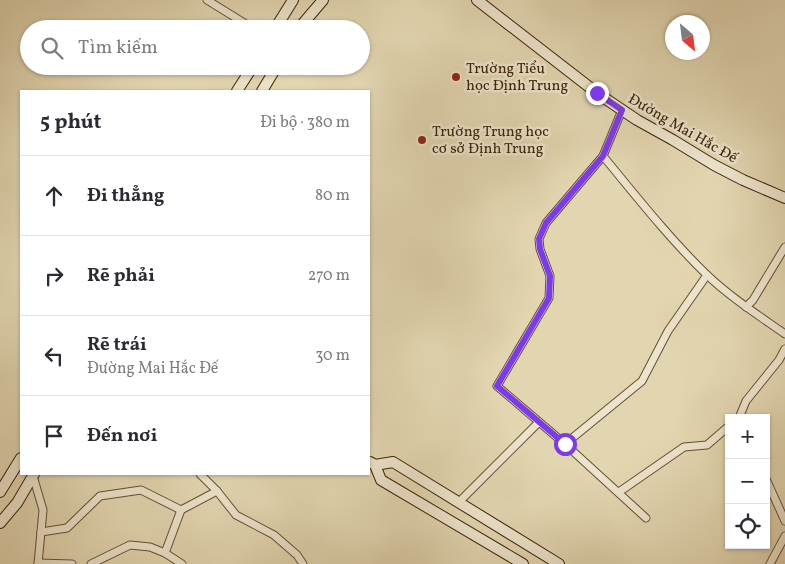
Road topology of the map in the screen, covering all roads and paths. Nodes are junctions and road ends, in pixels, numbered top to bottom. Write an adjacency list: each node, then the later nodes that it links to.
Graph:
1 (207, 0): 6 (street)
2 (291, 0): 7 (street)
3 (317, 0): 8 (street)
4 (323, 0): 9 (street)
5 (477, 0): 14 (street, Đường Mai Hắc Đế)
6 (239, 20)
7 (280, 20)
8 (305, 20)
9 (307, 20)
10 (247, 75): 12 (street)
11 (272, 75): 13 (street)
12 (238, 90)
13 (263, 90)
14 (622, 110): 15 (street); 16 (street, Đường Mai Hắc Đế)
15 (603, 156): 18 (street); 23 (street)
16 (785, 198)
17 (785, 247): 19 (street)
18 (707, 275): 19 (street); 25 (street)
19 (746, 307): 20 (street)
20 (785, 334)
21 (785, 348): 22 (street)
22 (741, 414)
23 (539, 422): 25 (street); 35 (street)
24 (725, 429): 34 (street)
25 (565, 444): 34 (street)
26 (20, 462): 33 (street)
27 (372, 463): 35 (street); 48 (street)
28 (32, 475): 39 (street)
29 (33, 475): 40 (street)
30 (201, 475): 32 (street)
31 (770, 488): 38 (street)
32 (218, 491): 36 (street); 47 (street)
33 (0, 492)
34 (619, 492): 37 (street)
35 (458, 503): 49 (street)
36 (181, 510): 40 (street); 42 (street)
37 (646, 518)
38 (785, 521)
39 (0, 523)
40 (41, 532): 43 (street)
41 (785, 536): 50 (street)
42 (164, 552): 45 (street); 46 (street)
43 (38, 564): 44 (street)
44 (72, 564)
45 (91, 564)
46 (182, 564)
47 (304, 564)
48 (523, 564)
49 (559, 564)
50 (770, 564)

